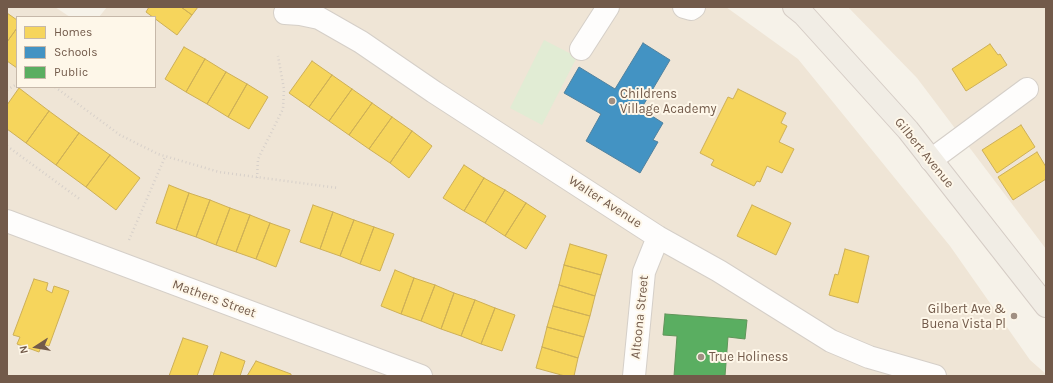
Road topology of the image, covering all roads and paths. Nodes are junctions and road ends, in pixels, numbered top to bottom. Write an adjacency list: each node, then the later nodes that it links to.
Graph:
1 (608, 7): 6 (street)
2 (684, 7): 3 (street)
3 (694, 7)
4 (794, 7): 14 (main road, Gilbert Avenue)
5 (285, 13): 19 (street, Walter Avenue)
6 (581, 48)
7 (278, 56): 15 (path)
8 (16, 85): 11 (path)
9 (56, 88): 13 (path)
10 (1027, 89): 14 (street)
11 (7, 90)
12 (7, 146): 17 (path)
13 (165, 157): 15 (path); 20 (path)
14 (931, 160): 21 (main road, Gilbert Avenue)
15 (257, 178): 16 (path)
16 (338, 188)
17 (81, 200)
18 (7, 221): 22 (street, Mathers Street)
19 (658, 237): 23 (street, Altoona Street); 24 (street, Walter Avenue)
20 (129, 240)
21 (1046, 306)
22 (421, 376)
23 (634, 376)
24 (935, 376)

